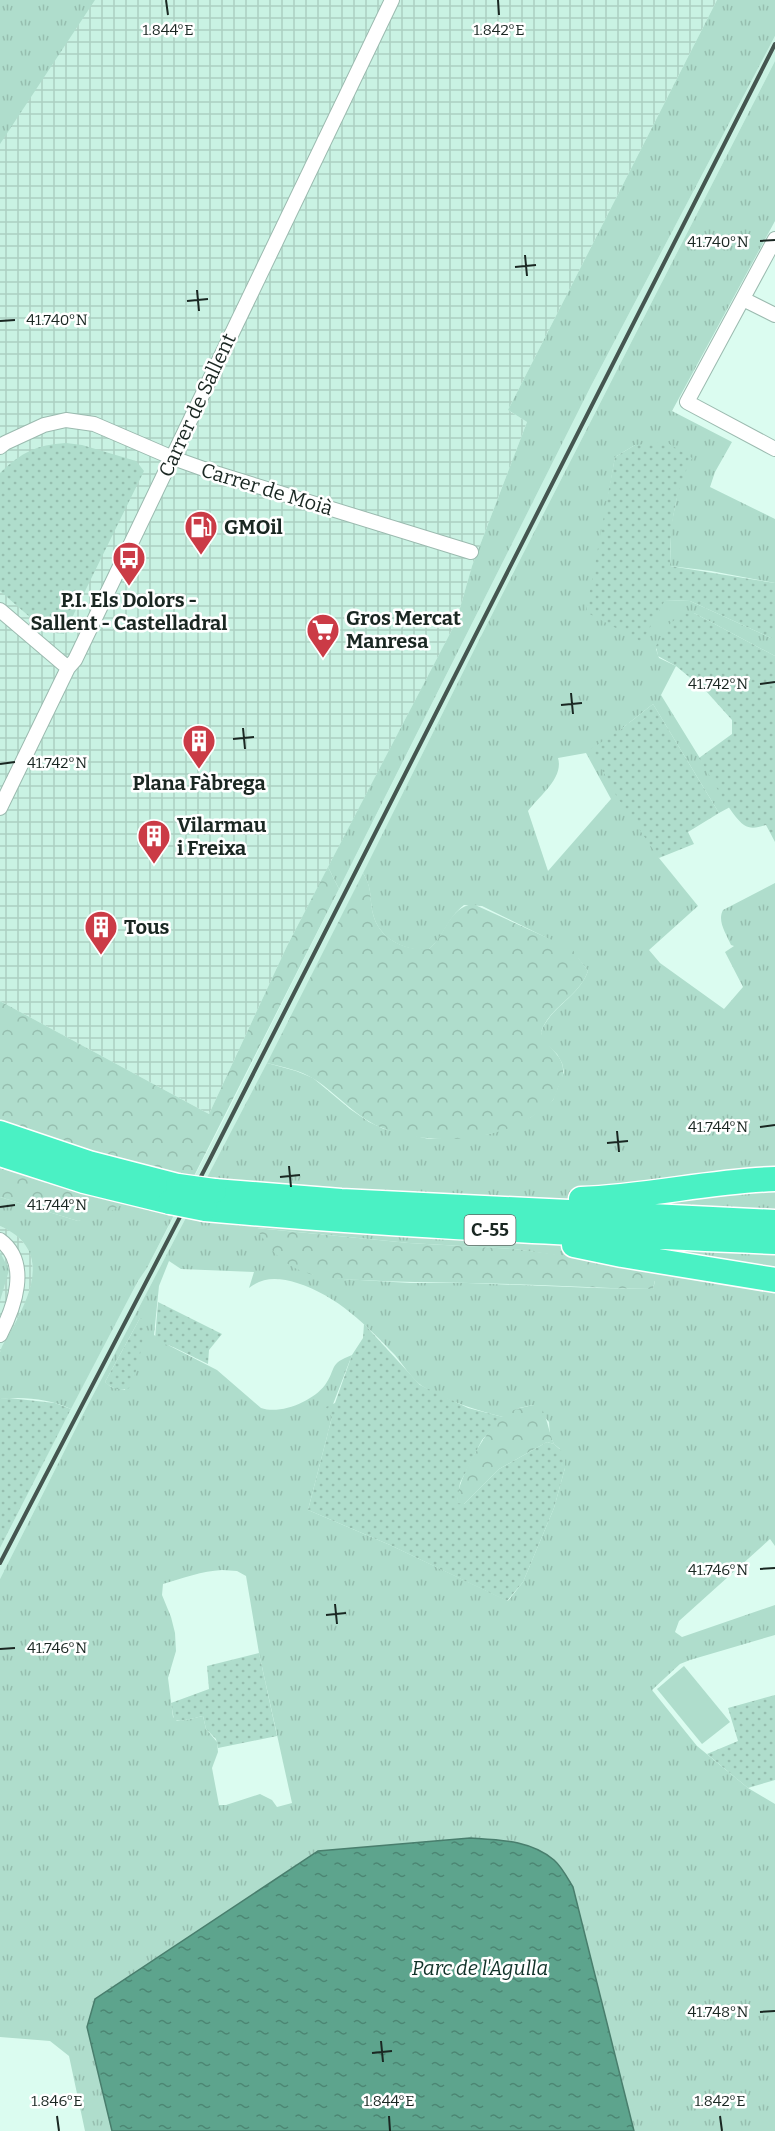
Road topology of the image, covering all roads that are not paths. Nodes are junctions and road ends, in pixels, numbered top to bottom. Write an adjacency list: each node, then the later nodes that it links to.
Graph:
1 (393, 0): 7 (street, Carrer de Sallent)
2 (775, 239): 3 (street)
3 (743, 299): 4 (street); 6 (street)
4 (775, 315)
5 (0, 447): 7 (street, Carrer de Moià)
6 (775, 448)
7 (173, 458): 8 (street, Carrer de Moià); 10 (street, Carrer de Sallent)
8 (471, 552)
9 (0, 610): 10 (street)
10 (68, 668): 11 (street, Carrer de Sallent)
11 (0, 808)
12 (0, 1133): 15 (highway, C-55)
13 (0, 1154): 15 (highway, C-55)
14 (775, 1179): 17 (highway)
15 (174, 1194): 16 (highway, C-55, bridge)
16 (210, 1200): 17 (highway, C-55); 19 (highway, C-55)
17 (454, 1205): 18 (highway, C-55)
18 (775, 1222)
19 (510, 1231): 21 (highway, C-55); 22 (highway)
20 (0, 1240): 23 (street)
21 (775, 1242)
22 (775, 1280)
23 (0, 1335)

